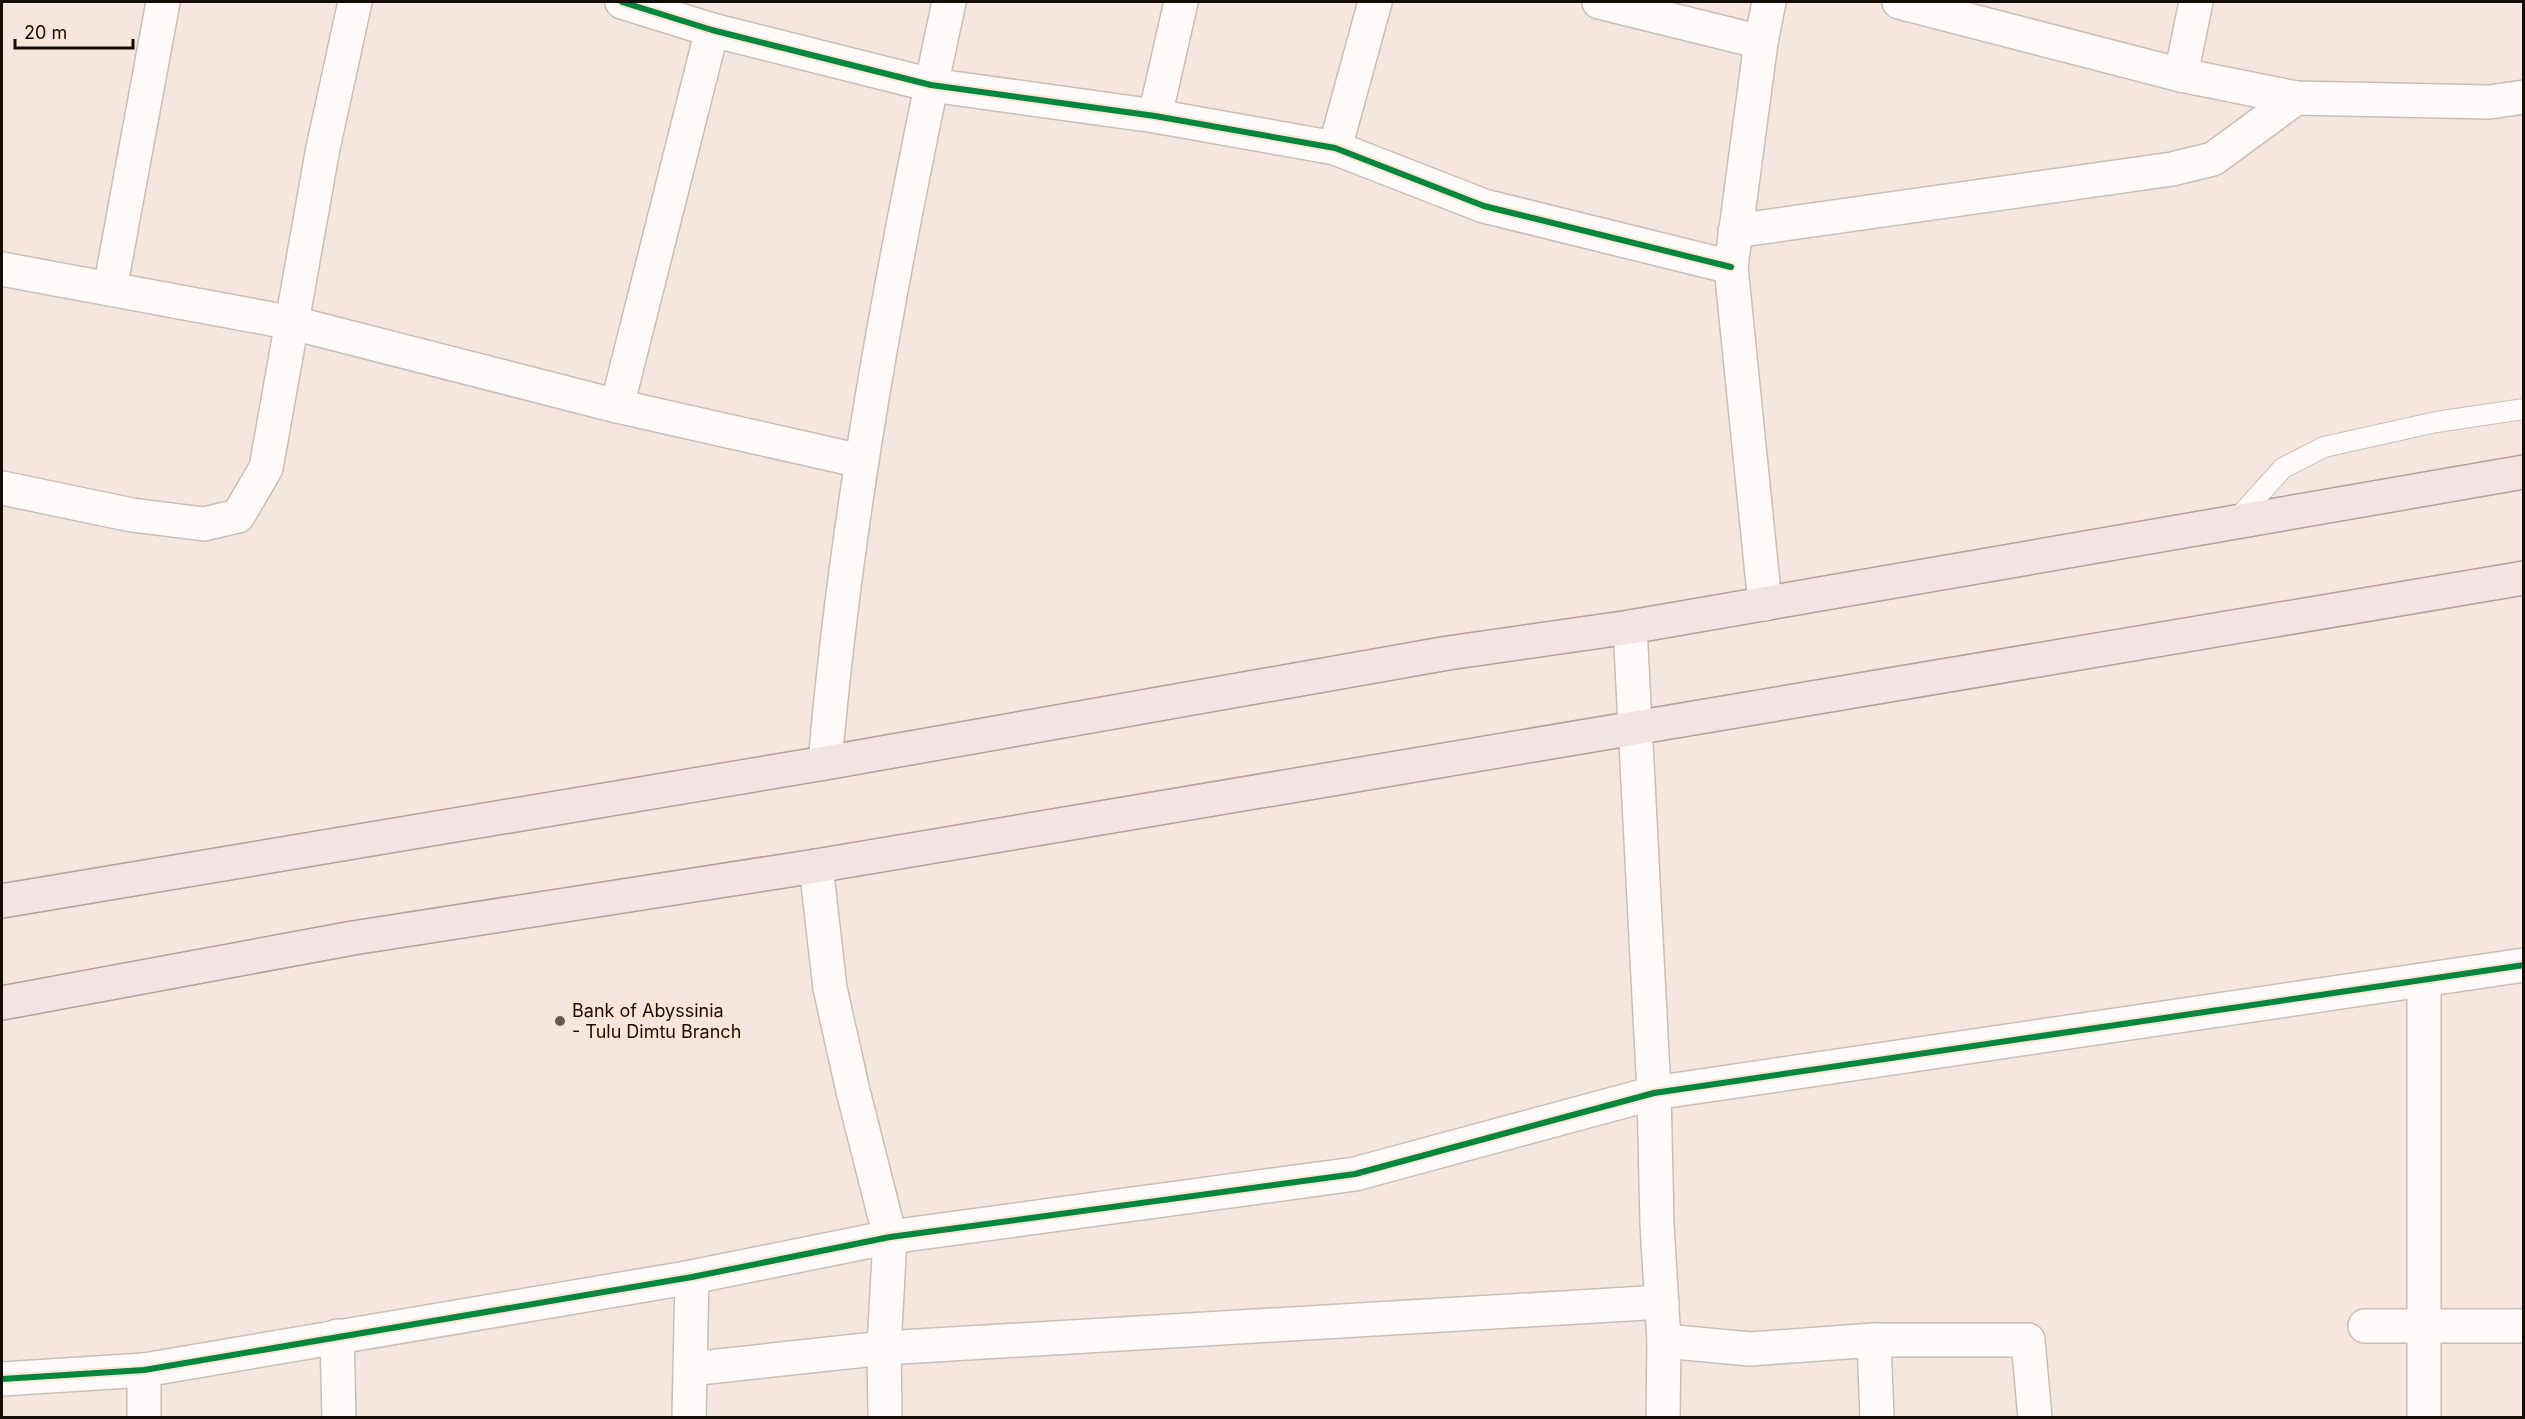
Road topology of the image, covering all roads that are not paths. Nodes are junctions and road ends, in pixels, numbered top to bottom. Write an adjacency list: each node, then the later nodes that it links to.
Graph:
1 (163, 2): 23 (street)
2 (355, 2): 24 (street)
3 (622, 2): 12 (street)
4 (949, 2): 15 (street)
5 (1181, 2): 18 (street)
6 (1375, 2): 19 (street)
7 (1599, 2): 13 (street)
8 (1770, 2): 13 (street)
9 (1899, 2): 11 (street)
10 (2196, 2): 14 (street)
11 (1980, 12): 14 (street)
12 (712, 30): 15 (street); 25 (street)
13 (1761, 42): 20 (street)
14 (2181, 75): 17 (street)
15 (931, 85): 18 (street); 27 (street)
16 (2523, 97): 17 (street)
17 (2296, 98): 20 (street)
18 (1155, 116): 19 (street)
19 (1335, 148): 21 (street)
20 (1735, 231): 21 (street)
21 (1731, 267): 32 (street)
22 (2, 269): 23 (street)
23 (110, 289): 24 (street)
24 (292, 323): 25 (street); 29 (street)
25 (617, 406): 27 (street)
26 (2523, 409): 30 (lane)
27 (861, 461): 35 (street)
28 (2523, 472): 30 (main road)
29 (2, 488)
30 (2236, 520): 32 (main road)
31 (2523, 578): 34 (main road)
32 (1765, 604): 33 (main road)
33 (1630, 627): 34 (street); 35 (main road)
34 (1636, 727): 36 (main road); 41 (street)
35 (825, 763): 37 (main road)
36 (816, 866): 40 (main road); 42 (street)
37 (2, 901)
38 (2523, 965): 39 (street)
39 (2424, 982): 41 (street); 46 (street)
40 (2, 1003)
41 (1654, 1093): 42 (street); 44 (street)
42 (890, 1237): 43 (street); 51 (street)
43 (692, 1277): 48 (street); 52 (street)
44 (1662, 1302): 50 (street); 51 (street)
45 (2365, 1326): 46 (street)
46 (2425, 1326): 47 (street); 62 (street)
47 (2523, 1326)
48 (337, 1336): 53 (street); 56 (street)
49 (1874, 1340): 50 (street); 60 (street); 61 (street)
50 (1664, 1341): 59 (street)
51 (884, 1348): 52 (street); 58 (street)
52 (690, 1369): 57 (street)
53 (144, 1370): 54 (street); 55 (street)
54 (2, 1379)
55 (144, 1418)
56 (339, 1418)
57 (689, 1418)
58 (885, 1418)
59 (1662, 1418)
60 (1877, 1418)
61 (2035, 1418)
62 (2424, 1418)

